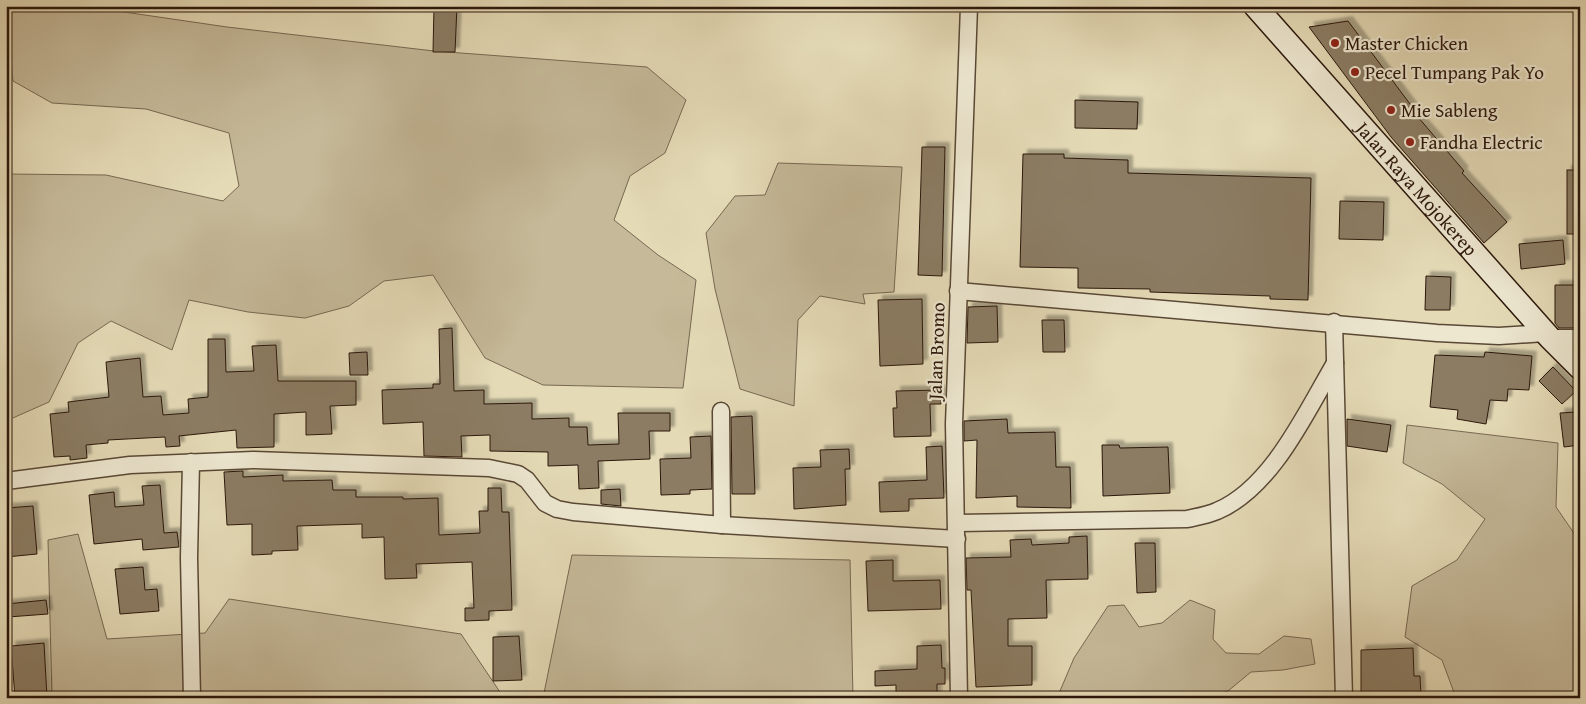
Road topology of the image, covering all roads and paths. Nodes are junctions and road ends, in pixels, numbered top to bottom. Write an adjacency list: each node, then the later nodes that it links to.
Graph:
1 (969, 6): 3 (street, Jalan Bromo)
2 (1255, 6): 5 (main road, Jalan Raya Mojokerep)
3 (958, 291): 4 (street); 13 (street, Jalan Bromo)
4 (1334, 322): 5 (street); 7 (street)
5 (1548, 335): 6 (street); 8 (main road, Jalan Raya Mojokerep)
6 (1580, 338)
7 (1335, 363): 13 (street); 16 (street)
8 (1580, 368)
9 (721, 411): 12 (street)
10 (191, 462): 11 (street); 12 (street); 14 (street)
11 (6, 481)
12 (722, 525): 13 (street)
13 (957, 531): 15 (street, Jalan Bromo)
14 (192, 698)
15 (959, 698)
16 (1344, 698)

